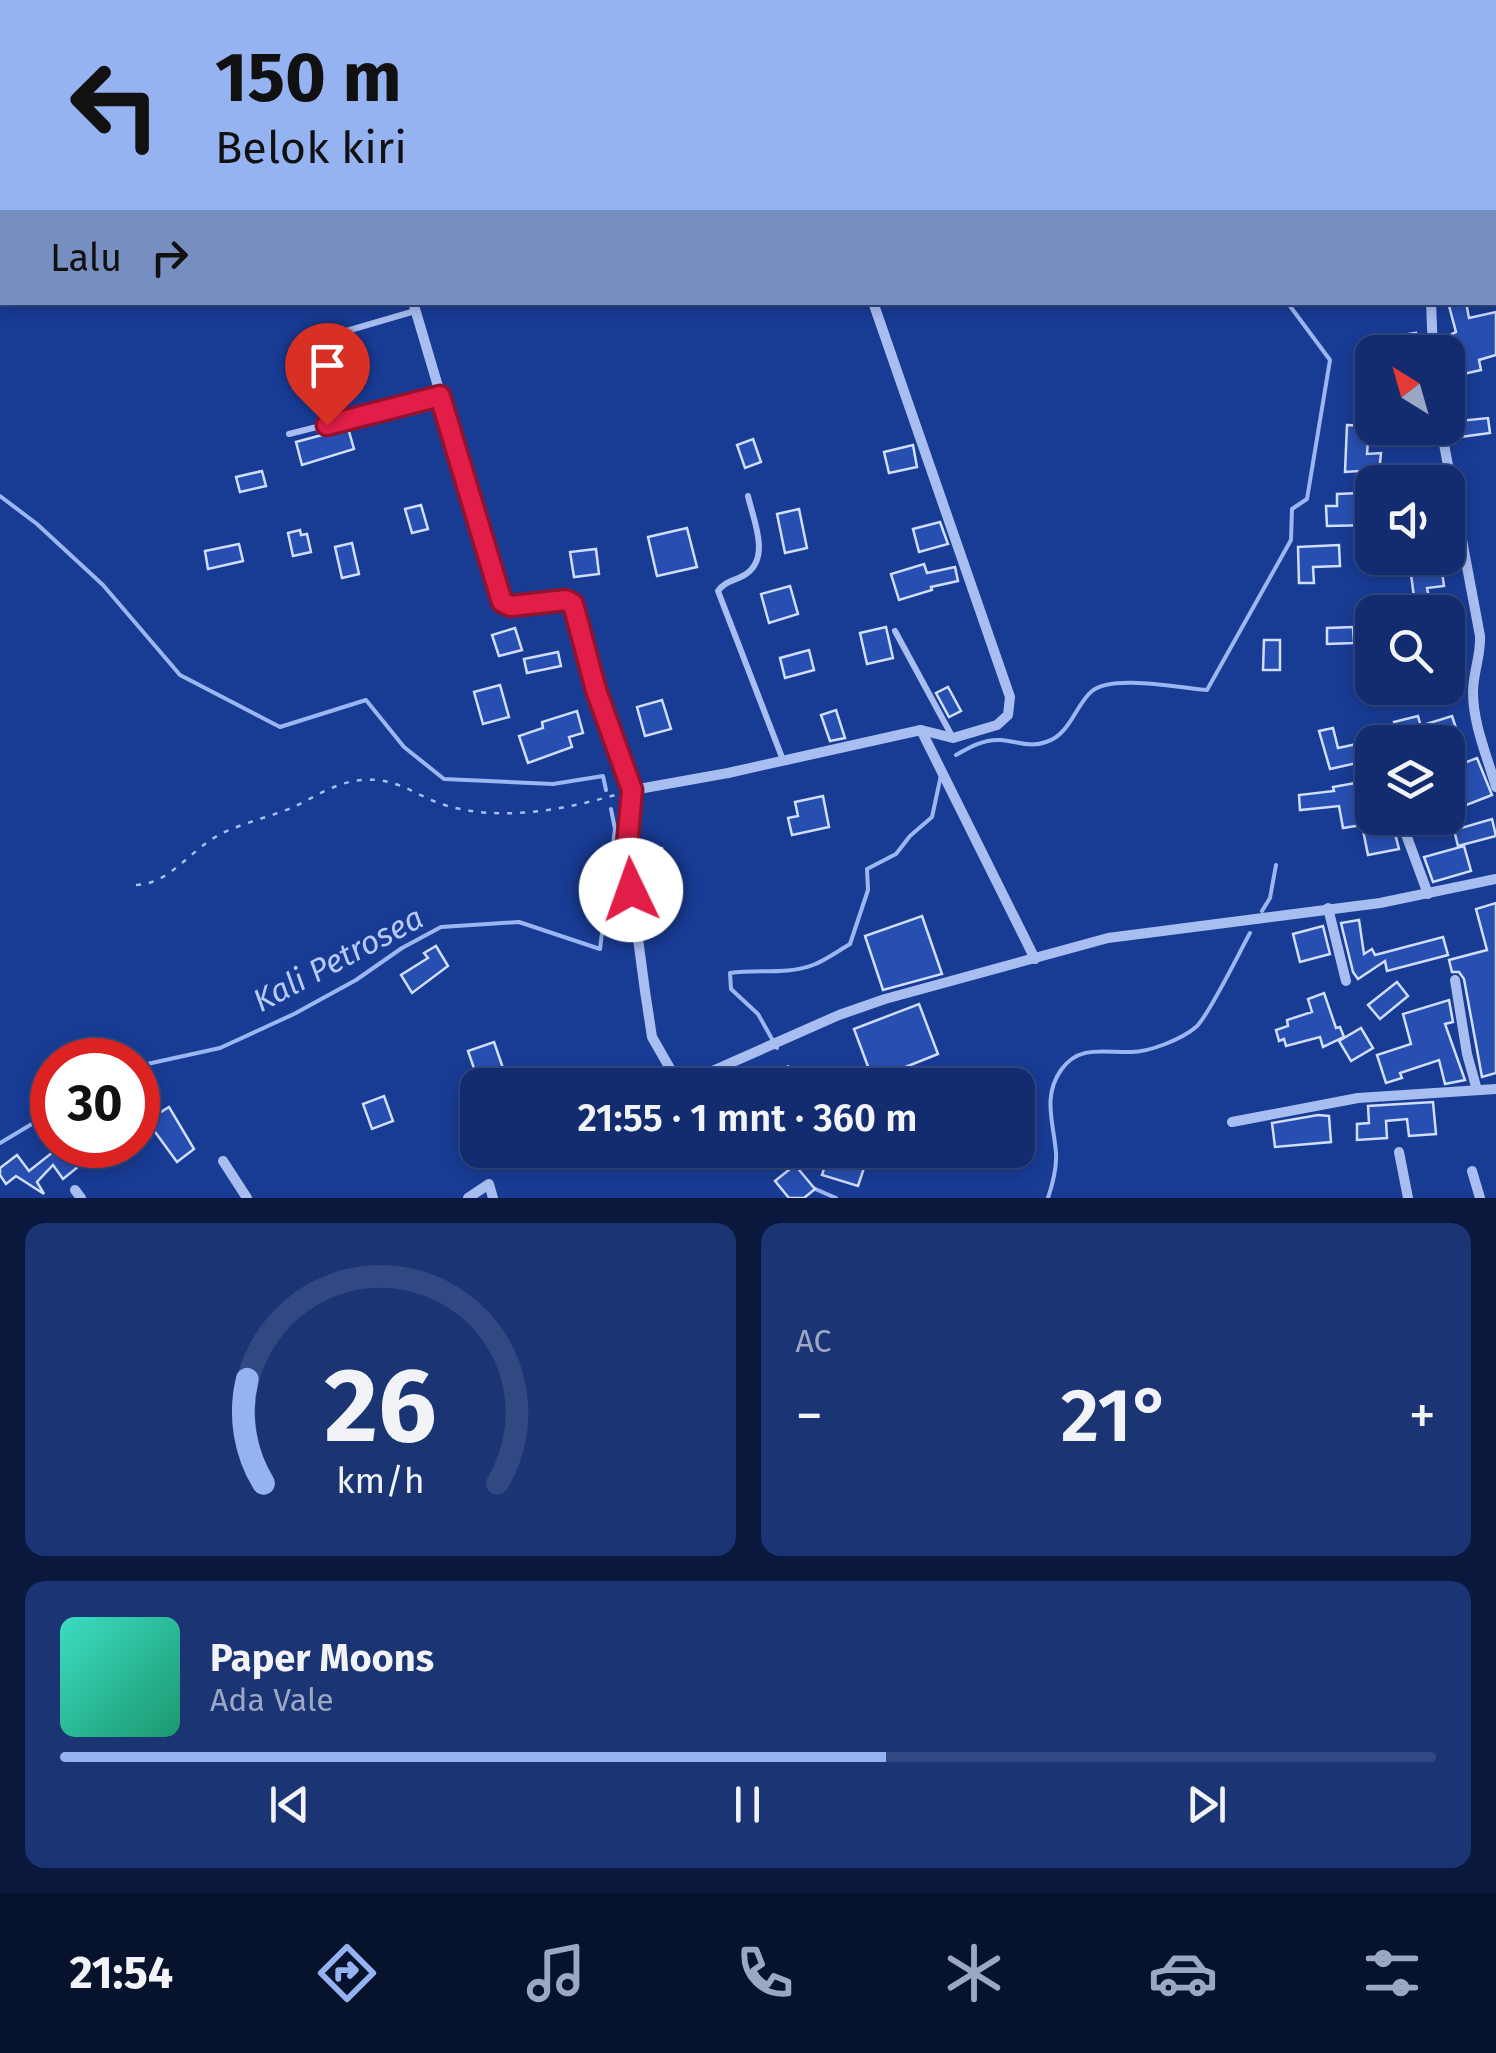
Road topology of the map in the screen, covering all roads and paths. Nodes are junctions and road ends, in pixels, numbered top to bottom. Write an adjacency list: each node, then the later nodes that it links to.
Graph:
1 (874, 305): 12 (street)
2 (1431, 305): 4 (street)
3 (414, 307): 5 (lane); 6 (street)
4 (1432, 335)
5 (326, 338)
6 (440, 396): 7 (lane); 15 (street)
7 (289, 434)
8 (1445, 445): 14 (street)
9 (748, 496): 13 (lane)
10 (895, 631): 12 (lane)
11 (921, 730): 12 (street); 13 (street); 21 (street)
12 (953, 738)
13 (783, 760): 15 (street)
14 (1496, 787)
15 (632, 790): 18 (path); 21 (street)
16 (1406, 835): 19 (street)
17 (1496, 879): 19 (street)
18 (136, 886)
19 (1428, 894): 20 (street)
20 (1328, 908): 21 (street); 23 (street)
21 (1036, 958)
22 (1455, 980): 25 (street)
23 (1346, 981)
24 (1496, 1089): 25 (street)
25 (1478, 1090): 26 (street)
26 (1232, 1122)
27 (1399, 1152): 33 (street)
28 (223, 1162): 30 (street)
29 (1472, 1171): 34 (street)
30 (247, 1198)
31 (468, 1198): 32 (street)
32 (493, 1198)
33 (1408, 1198)
34 (1480, 1198)

